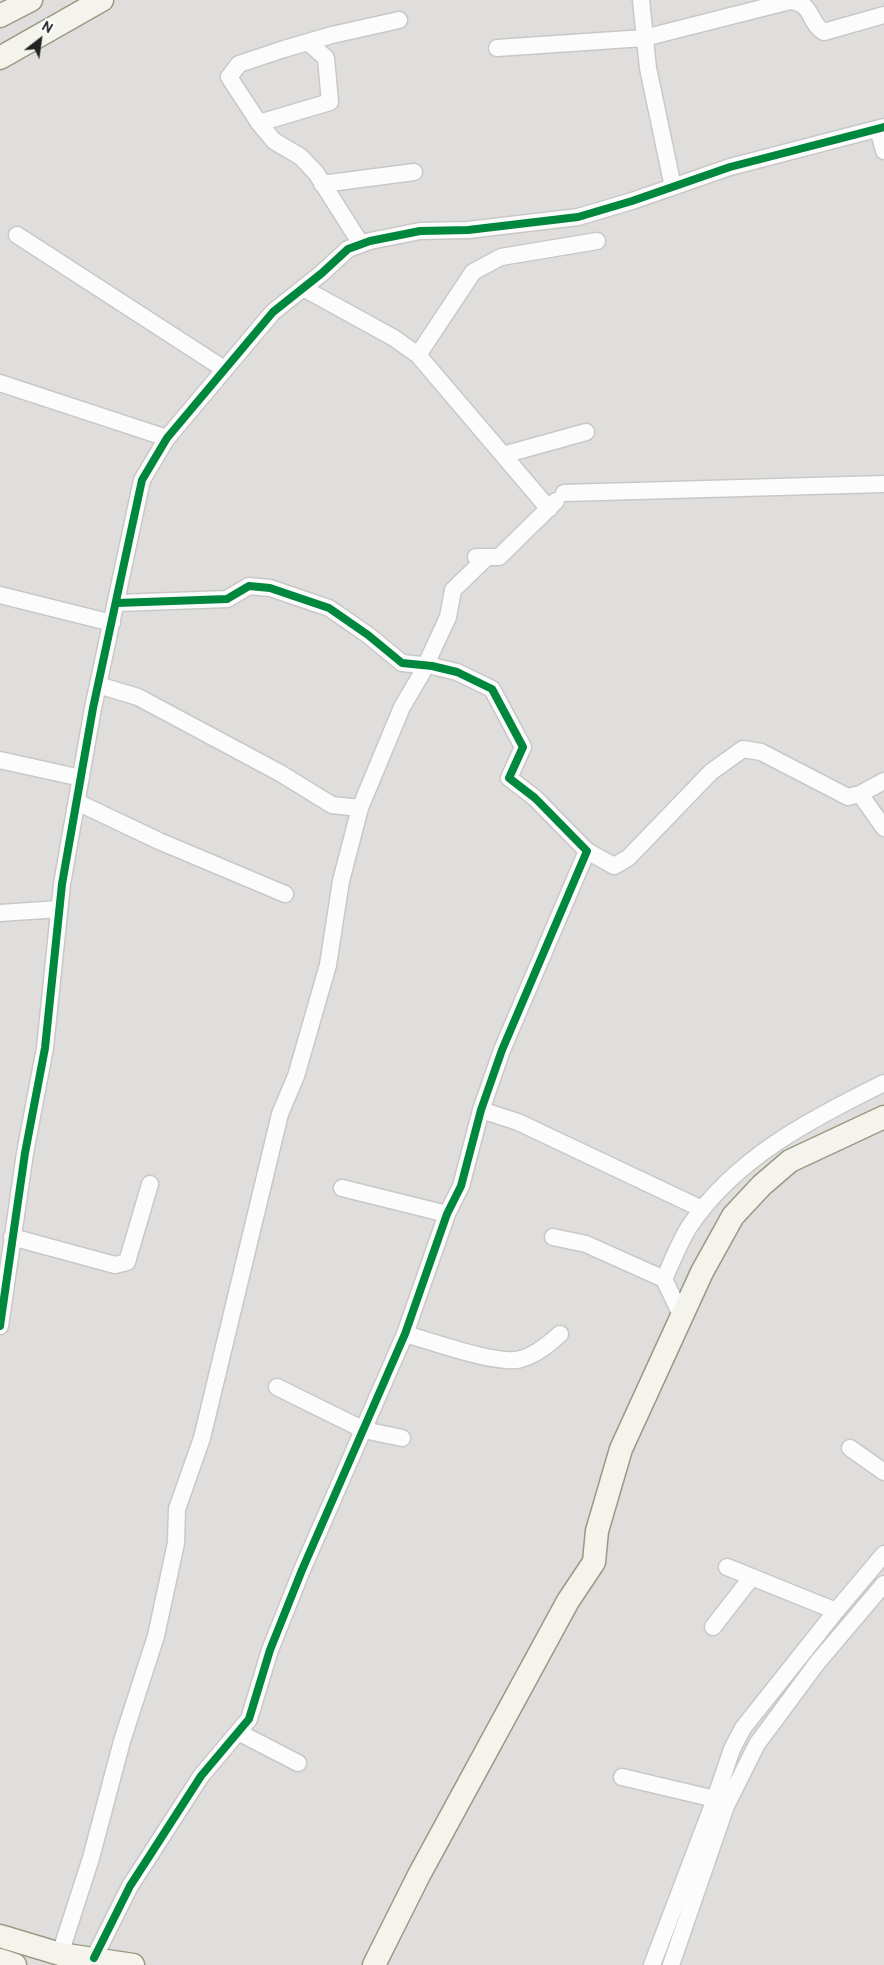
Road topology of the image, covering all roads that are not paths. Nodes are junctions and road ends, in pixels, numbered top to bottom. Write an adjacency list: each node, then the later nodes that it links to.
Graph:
1 (31, 0): 5 (street)
2 (102, 0): 10 (street)
3 (641, 0): 7 (street)
4 (884, 15): 7 (street)
5 (0, 16)
6 (399, 20): 8 (street)
7 (644, 38): 9 (street); 16 (street)
8 (308, 42): 11 (street); 11 (street)
9 (497, 48)
10 (0, 58)
11 (259, 123): 15 (street)
12 (881, 128): 13 (street); 16 (street)
13 (884, 151)
14 (414, 172): 15 (street)
15 (322, 184): 19 (street)
16 (673, 187): 19 (street)
17 (18, 236): 22 (street)
18 (597, 242): 21 (street)
19 (361, 244): 20 (street)
20 (303, 288): 21 (street); 22 (street)
21 (418, 355): 26 (street)
22 (224, 369): 25 (street)
23 (0, 383): 25 (street)
24 (586, 432): 26 (street)
25 (167, 438): 30 (street)
26 (503, 455): 28 (street)
27 (884, 484): 28 (street)
28 (549, 509): 32 (street)
29 (0, 595): 31 (street)
30 (117, 603): 31 (street); 32 (street)
31 (112, 624): 33 (street)
32 (424, 665): 39 (street); 41 (street)
33 (98, 685): 35 (street); 39 (street)
34 (0, 760): 35 (street)
35 (81, 778): 38 (street)
36 (884, 781): 37 (street)
37 (860, 794): 40 (street); 41 (street)
38 (77, 802): 42 (street); 43 (street)
39 (360, 808): 75 (street)
40 (884, 828)
41 (587, 851): 46 (street)
42 (285, 894)
43 (59, 909): 44 (street); 52 (street)
44 (0, 913)
45 (884, 1083): 50 (street)
46 (480, 1110): 50 (street); 51 (street)
47 (884, 1117): 55 (street)
48 (150, 1184): 52 (street)
49 (342, 1188): 51 (street)
50 (702, 1209): 54 (street)
51 (447, 1214): 57 (street)
52 (12, 1237): 56 (street)
53 (553, 1237): 54 (street)
54 (664, 1279): 55 (street)
55 (682, 1317): 80 (street)
56 (0, 1326)
57 (405, 1334): 58 (street); 60 (street)
58 (560, 1334)
59 (277, 1387): 60 (street)
60 (364, 1430): 61 (street); 70 (street)
61 (402, 1438)
62 (850, 1448): 63 (street)
63 (884, 1472)
64 (884, 1554): 68 (street)
65 (727, 1567): 66 (street)
66 (751, 1578): 68 (street); 69 (street)
67 (884, 1584): 82 (street)
68 (836, 1611): 73 (street)
69 (713, 1627)
70 (238, 1732): 71 (street); 76 (street)
71 (298, 1763)
72 (622, 1777): 73 (street)
73 (715, 1799): 81 (street)
74 (0, 1936): 75 (street)
75 (60, 1954): 76 (street)
76 (94, 1958): 79 (street)
77 (0, 1960): 78 (street)
78 (15, 1965)
79 (133, 1965)
80 (374, 1965)
81 (652, 1965)
82 (671, 1965)

